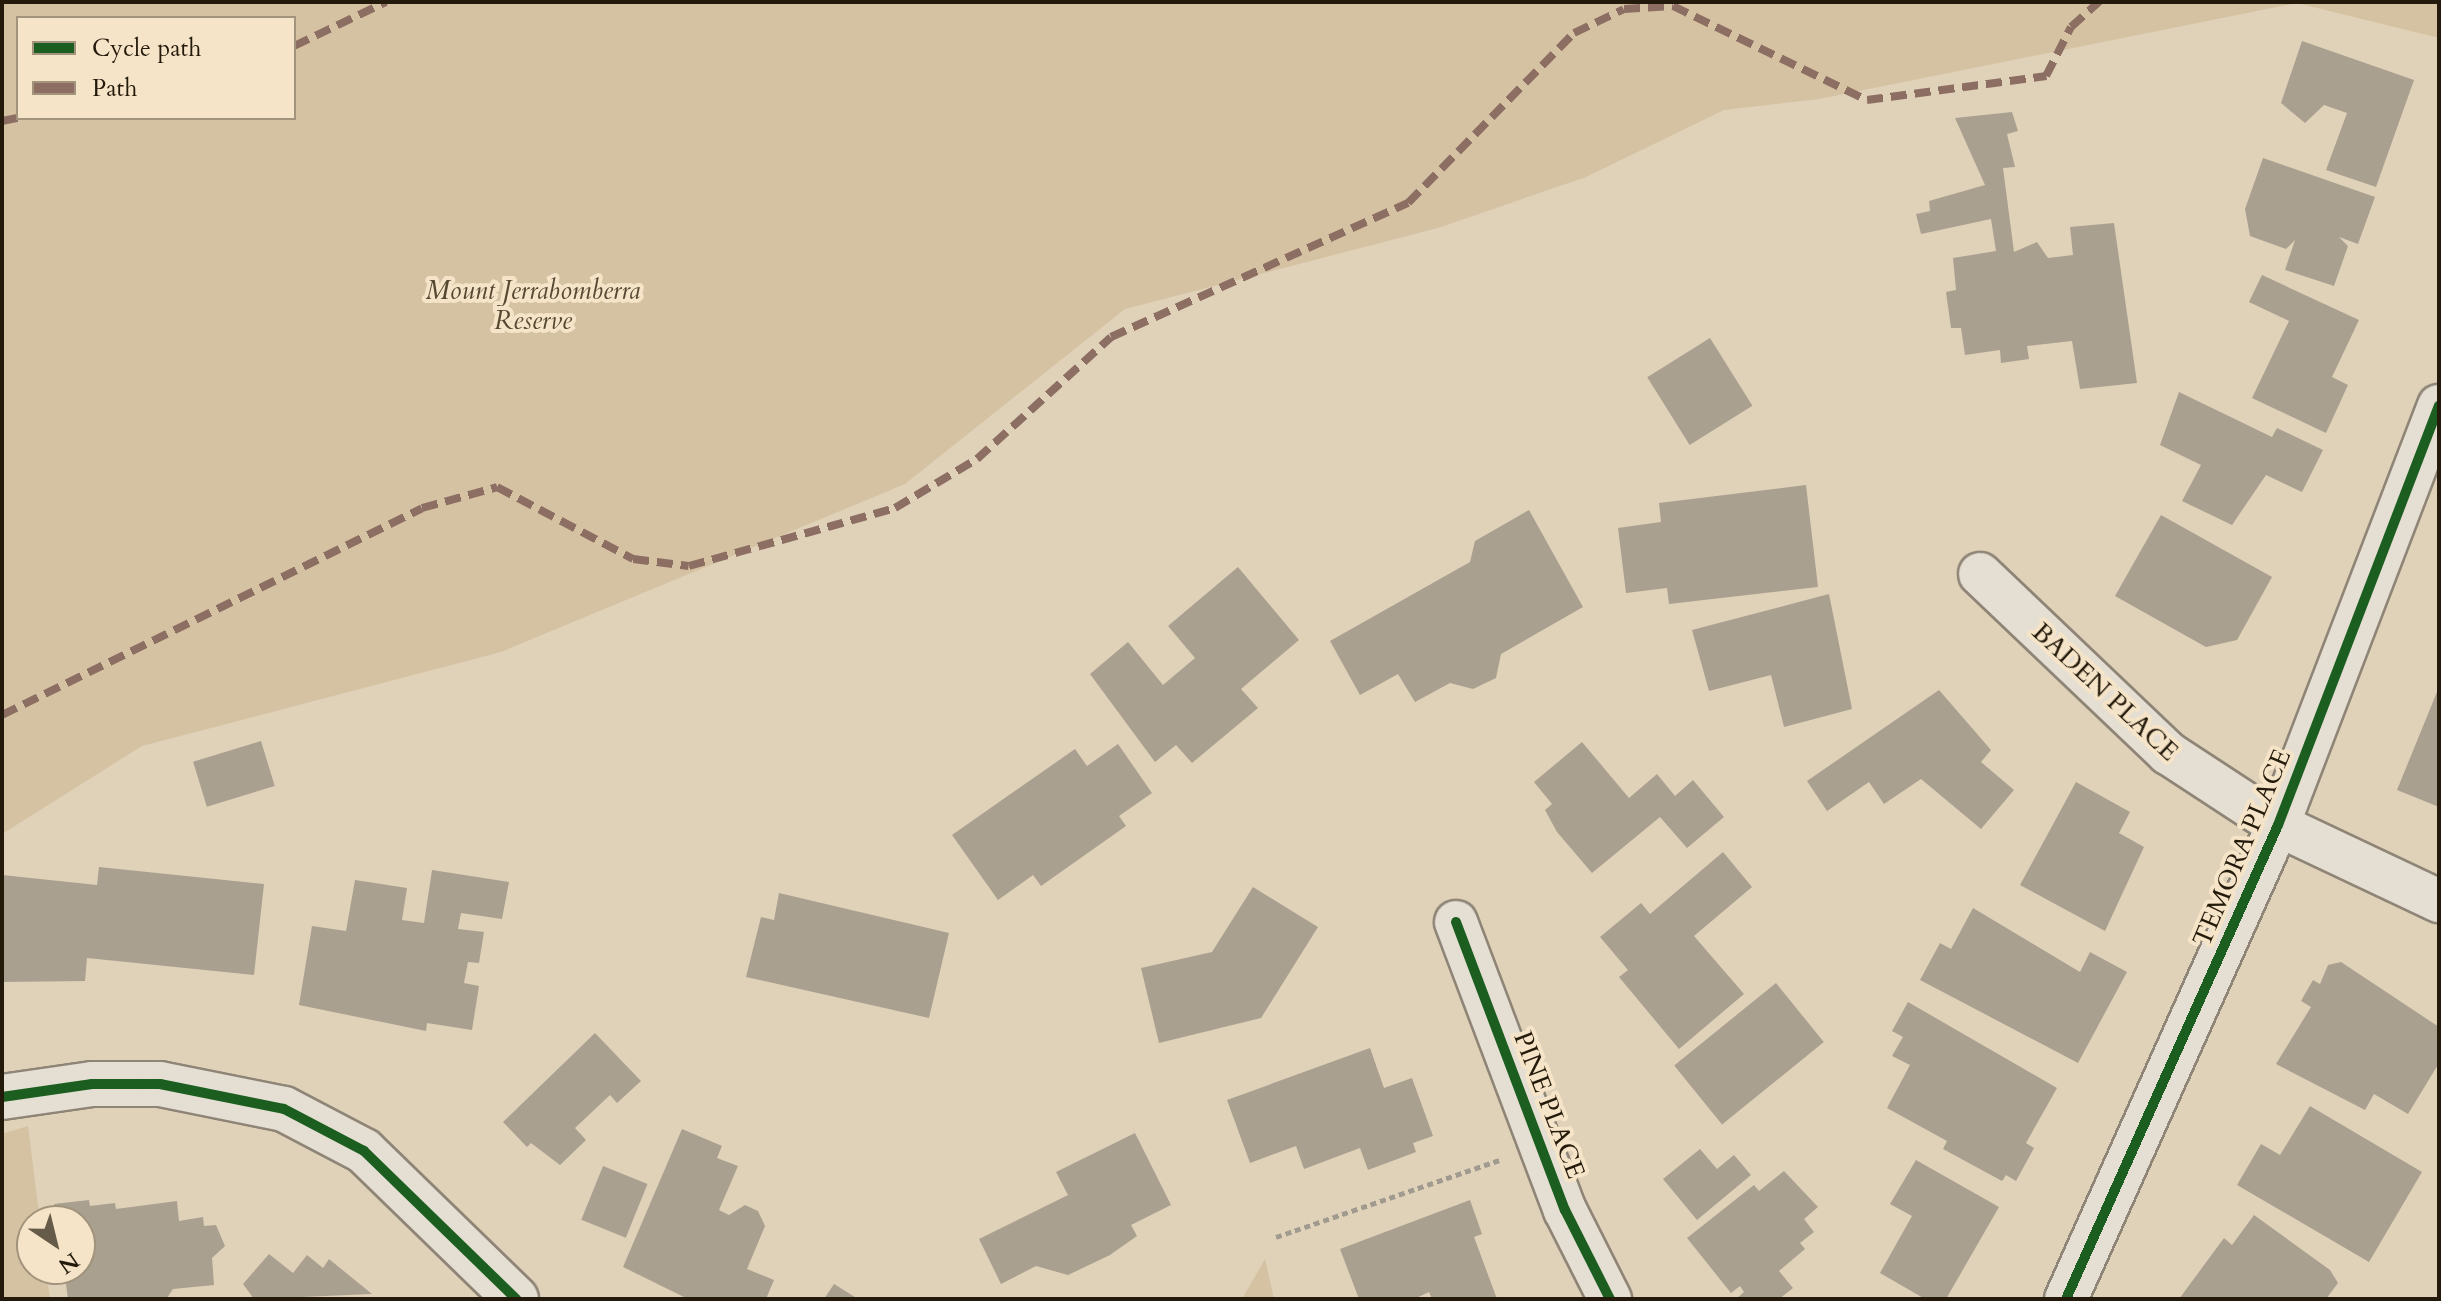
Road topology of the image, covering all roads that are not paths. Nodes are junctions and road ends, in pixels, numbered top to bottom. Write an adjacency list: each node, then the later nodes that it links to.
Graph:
1 (2439, 406): 3 (street, TEMORA PLACE)
2 (1980, 574): 3 (street, BADEN PLACE)
3 (2278, 825): 4 (street, BADEN PLACE); 9 (street, TEMORA PLACE)
4 (2439, 901)
5 (1456, 922): 8 (street, PINE PLACE)
6 (2, 1097): 7 (street)
7 (516, 1299)
8 (1610, 1299)
9 (2066, 1299)

